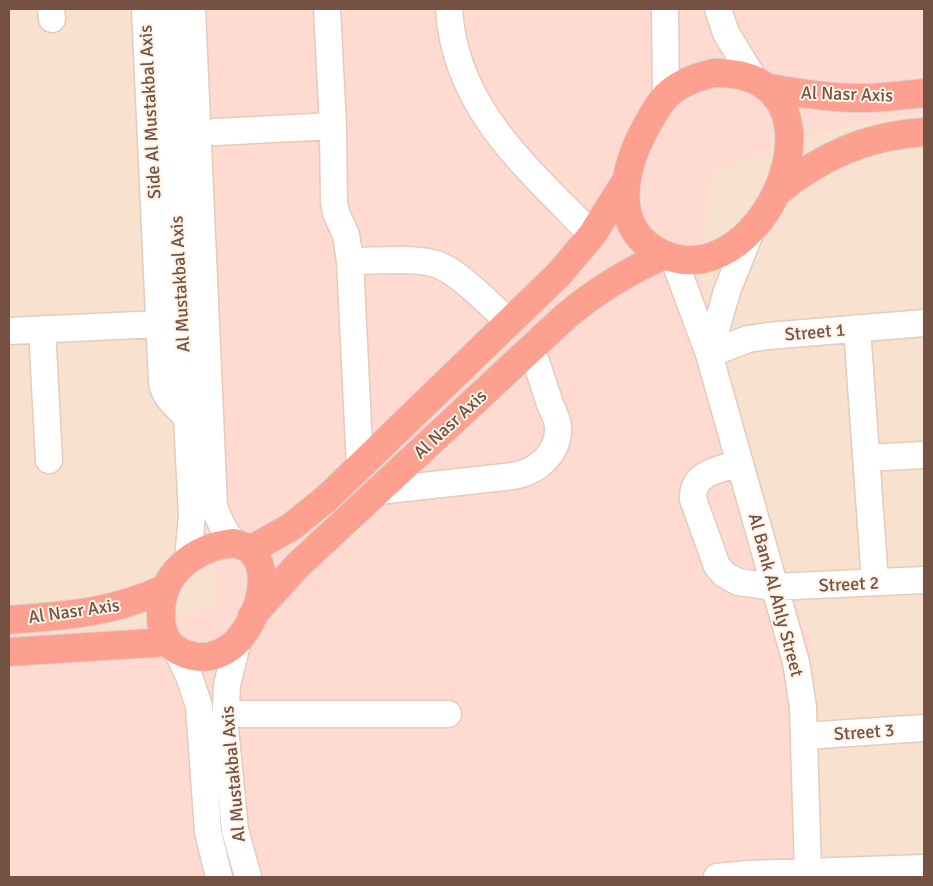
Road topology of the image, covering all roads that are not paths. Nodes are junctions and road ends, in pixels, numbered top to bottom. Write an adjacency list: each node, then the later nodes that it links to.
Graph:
1 (145, 9): 23 (street, Side Al Mustakbal Axis)
2 (166, 9): 30 (street, Al Mustakbal Axis)
3 (192, 9): 15 (street, Al Mustakbal Axis)
4 (210, 9): 13 (street)
5 (327, 9): 12 (street)
6 (449, 9): 19 (street)
7 (665, 9): 11 (street)
8 (718, 9): 9 (street)
9 (762, 84): 10 (highway, Al Nasr Axis); 11 (highway); 17 (highway)
10 (924, 93)
11 (666, 96): 16 (highway)
12 (333, 126): 13 (street); 21 (street)
13 (215, 132): 15 (street)
14 (924, 132): 17 (highway)
15 (208, 162): 30 (street, Al Mustakbal Axis)
16 (626, 182): 19 (highway, Al Nasr Axis); 20 (highway)
17 (776, 193): 18 (highway)
18 (750, 231): 20 (highway); 29 (street)
19 (592, 235): 22 (highway, Al Nasr Axis)
20 (669, 256): 28 (highway, Al Nasr Axis); 29 (street, Al Bank Al Ahly Street)
21 (350, 261): 22 (street); 35 (street)
22 (509, 322): 35 (highway, Al Nasr Axis)
23 (159, 324): 26 (street); 30 (street, Side Al Mustakbal Axis)
24 (924, 324): 25 (street, Street 1)
25 (857, 328): 29 (street, Street 1); 32 (street)
26 (42, 329): 27 (street); 33 (street)
27 (9, 331)
28 (531, 348): 36 (highway, Al Nasr Axis); 36 (street)
29 (709, 354): 34 (street, Al Bank Al Ahly Street)
30 (198, 413): 37 (street, Al Mustakbal Axis); 38 (street, Al Mustakbal Axis)
31 (924, 455): 32 (street)
32 (866, 458): 40 (street)
33 (49, 460)
34 (740, 463): 41 (street, Al Bank Al Ahly Street); 41 (street, Street 2)
35 (360, 467): 37 (highway, Al Nasr Axis)
36 (378, 491): 44 (highway, Al Nasr Axis)
37 (242, 546): 38 (highway); 44 (highway)
38 (188, 560): 42 (highway)
39 (924, 580): 40 (street, Street 2)
40 (876, 582): 41 (street, Street 2)
41 (774, 587): 53 (street, Al Bank Al Ahly Street)
42 (166, 588): 43 (highway, Al Nasr Axis); 48 (highway)
43 (106, 610): 45 (highway, Al Nasr Axis); 47 (highway)
44 (252, 616): 46 (highway)
45 (9, 620)
46 (238, 640): 48 (highway); 50 (street, Al Mustakbal Axis)
47 (107, 646): 48 (highway, Al Nasr Axis); 49 (highway, Al Nasr Axis)
48 (172, 646): 56 (street, Al Mustakbal Axis)
49 (9, 652)
50 (225, 714): 51 (street); 57 (street, Al Mustakbal Axis)
51 (448, 714)
52 (924, 728): 53 (street, Street 3)
53 (804, 736): 55 (street, Al Bank Al Ahly Street)
54 (924, 868): 55 (street)
55 (808, 872): 58 (street)
56 (219, 877)
57 (248, 877)
58 (717, 877)

